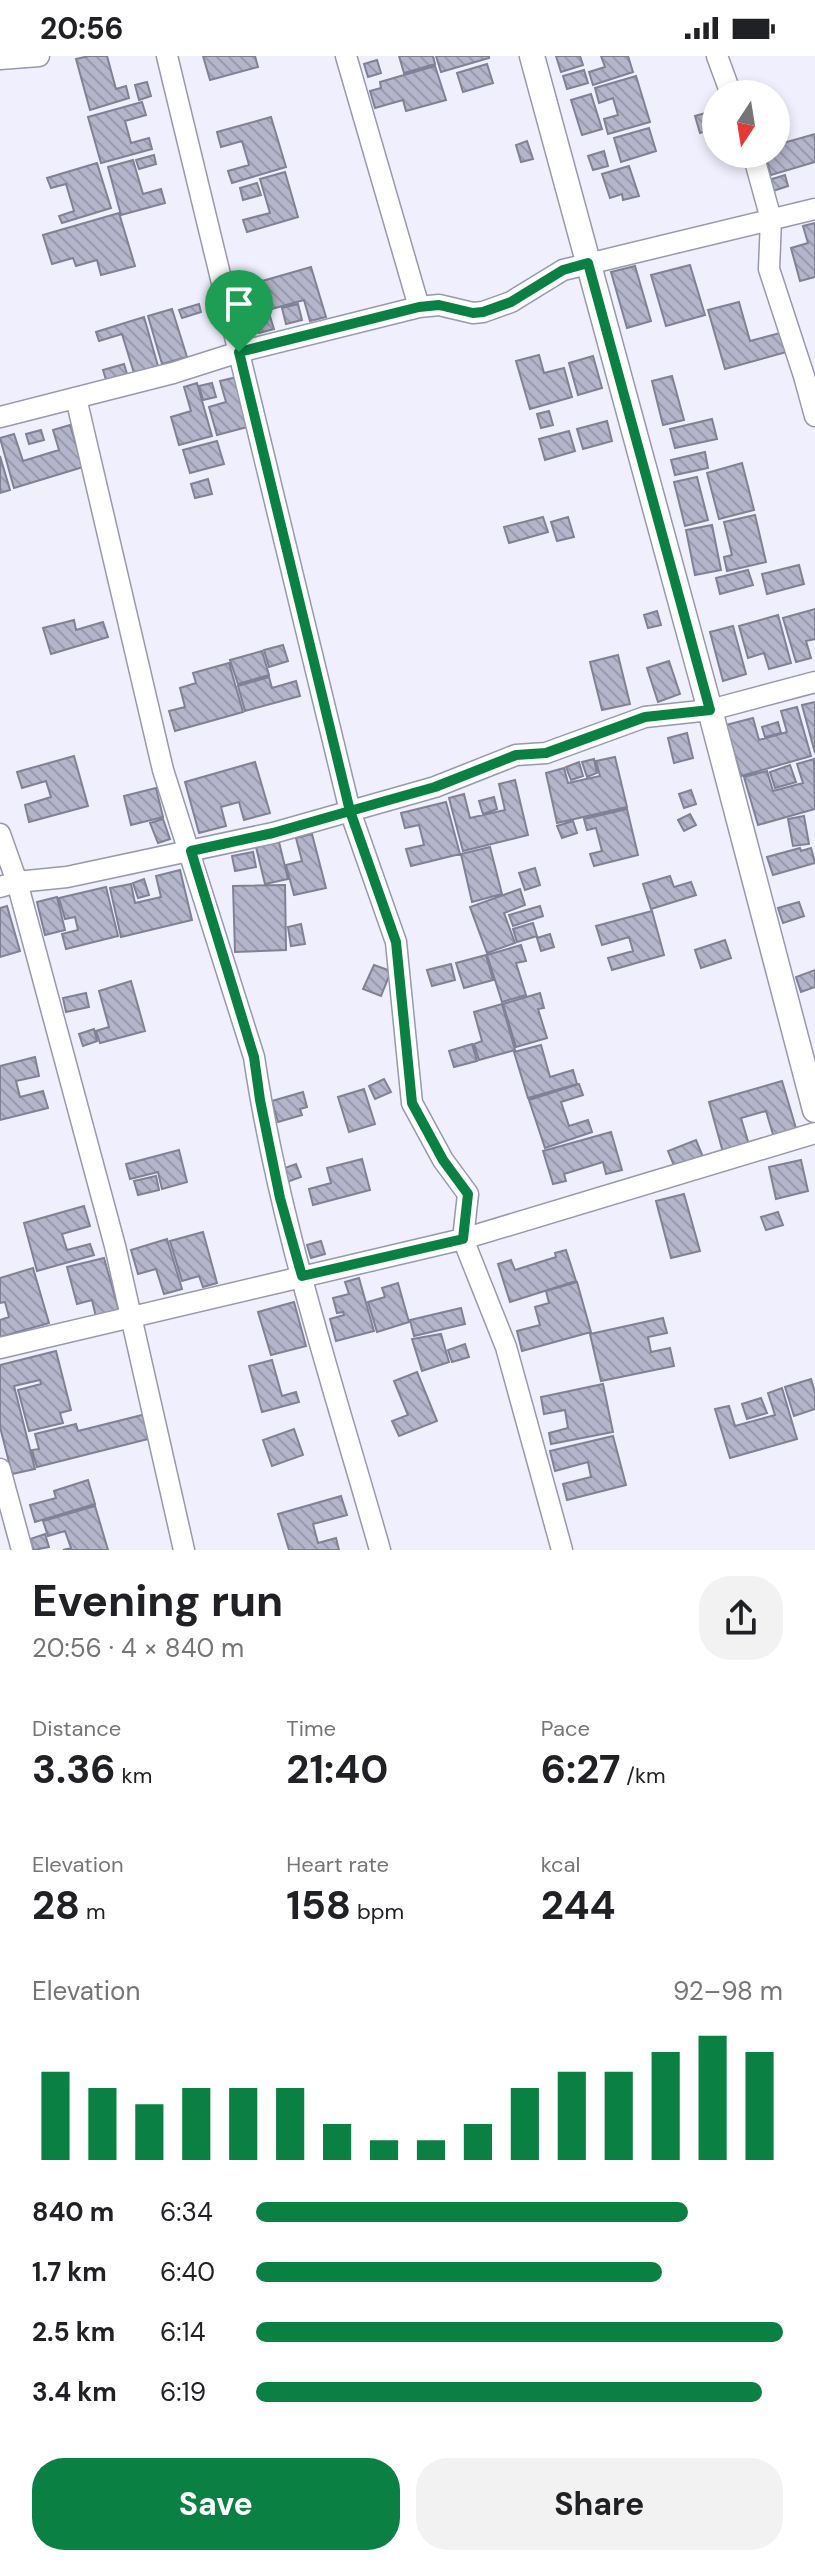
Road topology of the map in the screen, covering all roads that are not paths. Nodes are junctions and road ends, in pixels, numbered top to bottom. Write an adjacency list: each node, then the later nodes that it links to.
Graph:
1 (39, 56): 6 (street)
2 (167, 56): 13 (street)
3 (346, 56): 12 (street)
4 (532, 56): 11 (street)
5 (717, 56): 7 (street)
6 (0, 59)
7 (726, 80)
8 (757, 168): 10 (street)
9 (815, 209): 10 (street)
10 (771, 219): 11 (street); 15 (street)
11 (588, 263): 12 (street); 18 (street)
12 (419, 307): 13 (street)
13 (239, 352): 14 (street); 19 (street)
14 (76, 398): 16 (street); 21 (street)
15 (815, 416)
16 (0, 417)
17 (815, 682): 18 (street)
18 (710, 710): 19 (street); 23 (street)
19 (350, 811): 21 (street); 25 (street)
20 (0, 834): 22 (street)
21 (191, 851): 22 (street); 26 (street)
22 (8, 885): 27 (street)
23 (815, 1110)
24 (815, 1133): 25 (street)
25 (463, 1239): 26 (street); 33 (street)
26 (302, 1276): 27 (street); 32 (street)
27 (130, 1318): 28 (street); 31 (street)
28 (0, 1348)
29 (0, 1469): 30 (street)
30 (22, 1550)
31 (184, 1550)
32 (380, 1550)
33 (562, 1550)

